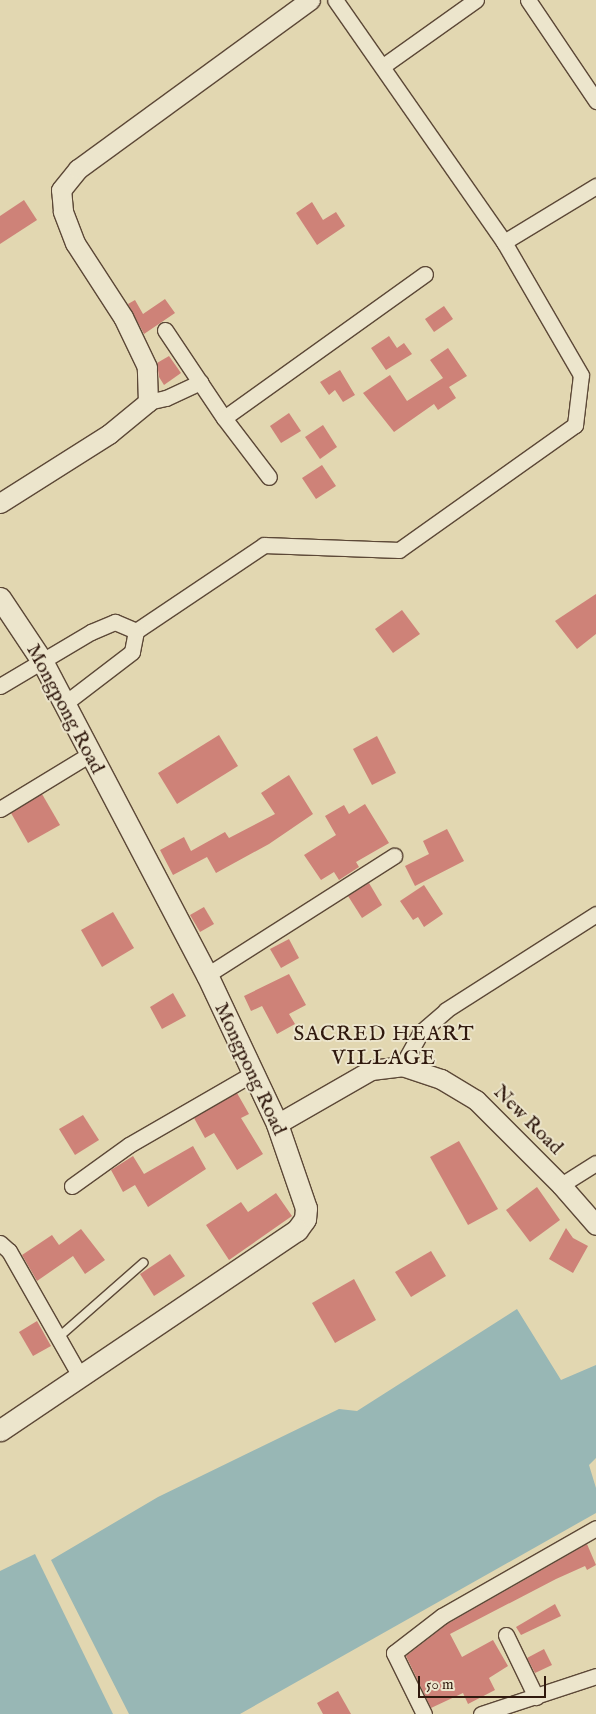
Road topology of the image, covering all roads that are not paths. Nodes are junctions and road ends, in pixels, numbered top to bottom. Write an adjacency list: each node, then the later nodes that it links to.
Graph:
1 (310, 0): 12 (street)
2 (335, 0): 5 (street)
3 (476, 0): 5 (street)
4 (528, 0): 6 (street)
5 (383, 66): 8 (street)
6 (596, 101)
7 (596, 186): 8 (street)
8 (504, 242): 17 (street)
9 (425, 274): 13 (street)
10 (165, 330): 11 (street)
11 (200, 382): 12 (street); 13 (street)
12 (148, 402): 15 (street)
13 (224, 418): 14 (street)
14 (269, 477)
15 (0, 503)
16 (0, 598): 18 (main road, Mongpong Road)
17 (136, 631): 18 (street); 20 (street)
18 (42, 661): 19 (street); 20 (main road, Mongpong Road)
19 (0, 686)
20 (64, 704): 21 (main road, Mongpong Road)
21 (90, 754): 22 (street); 25 (main road, Mongpong Road)
22 (0, 809)
23 (394, 856): 25 (street)
24 (596, 914): 26 (street)
25 (207, 975): 27 (main road, Mongpong Road)
26 (402, 1066): 28 (street, New Road); 30 (street, New Road)
27 (252, 1074): 28 (main road, Mongpong Road); 31 (street)
28 (276, 1124): 36 (main road, Mongpong Road)
29 (596, 1163): 30 (street)
30 (561, 1185): 32 (street, New Road)
31 (72, 1186)
32 (596, 1225)
33 (0, 1243): 35 (street)
34 (142, 1262): 35 (lane)
35 (60, 1336): 36 (street)
36 (81, 1378): 37 (main road, Mongpong Road)
37 (0, 1430)
38 (596, 1528): 42 (street)
39 (506, 1634): 41 (street)
40 (596, 1676): 41 (street)
41 (536, 1697): 43 (street)
42 (424, 1714)
43 (481, 1714)

